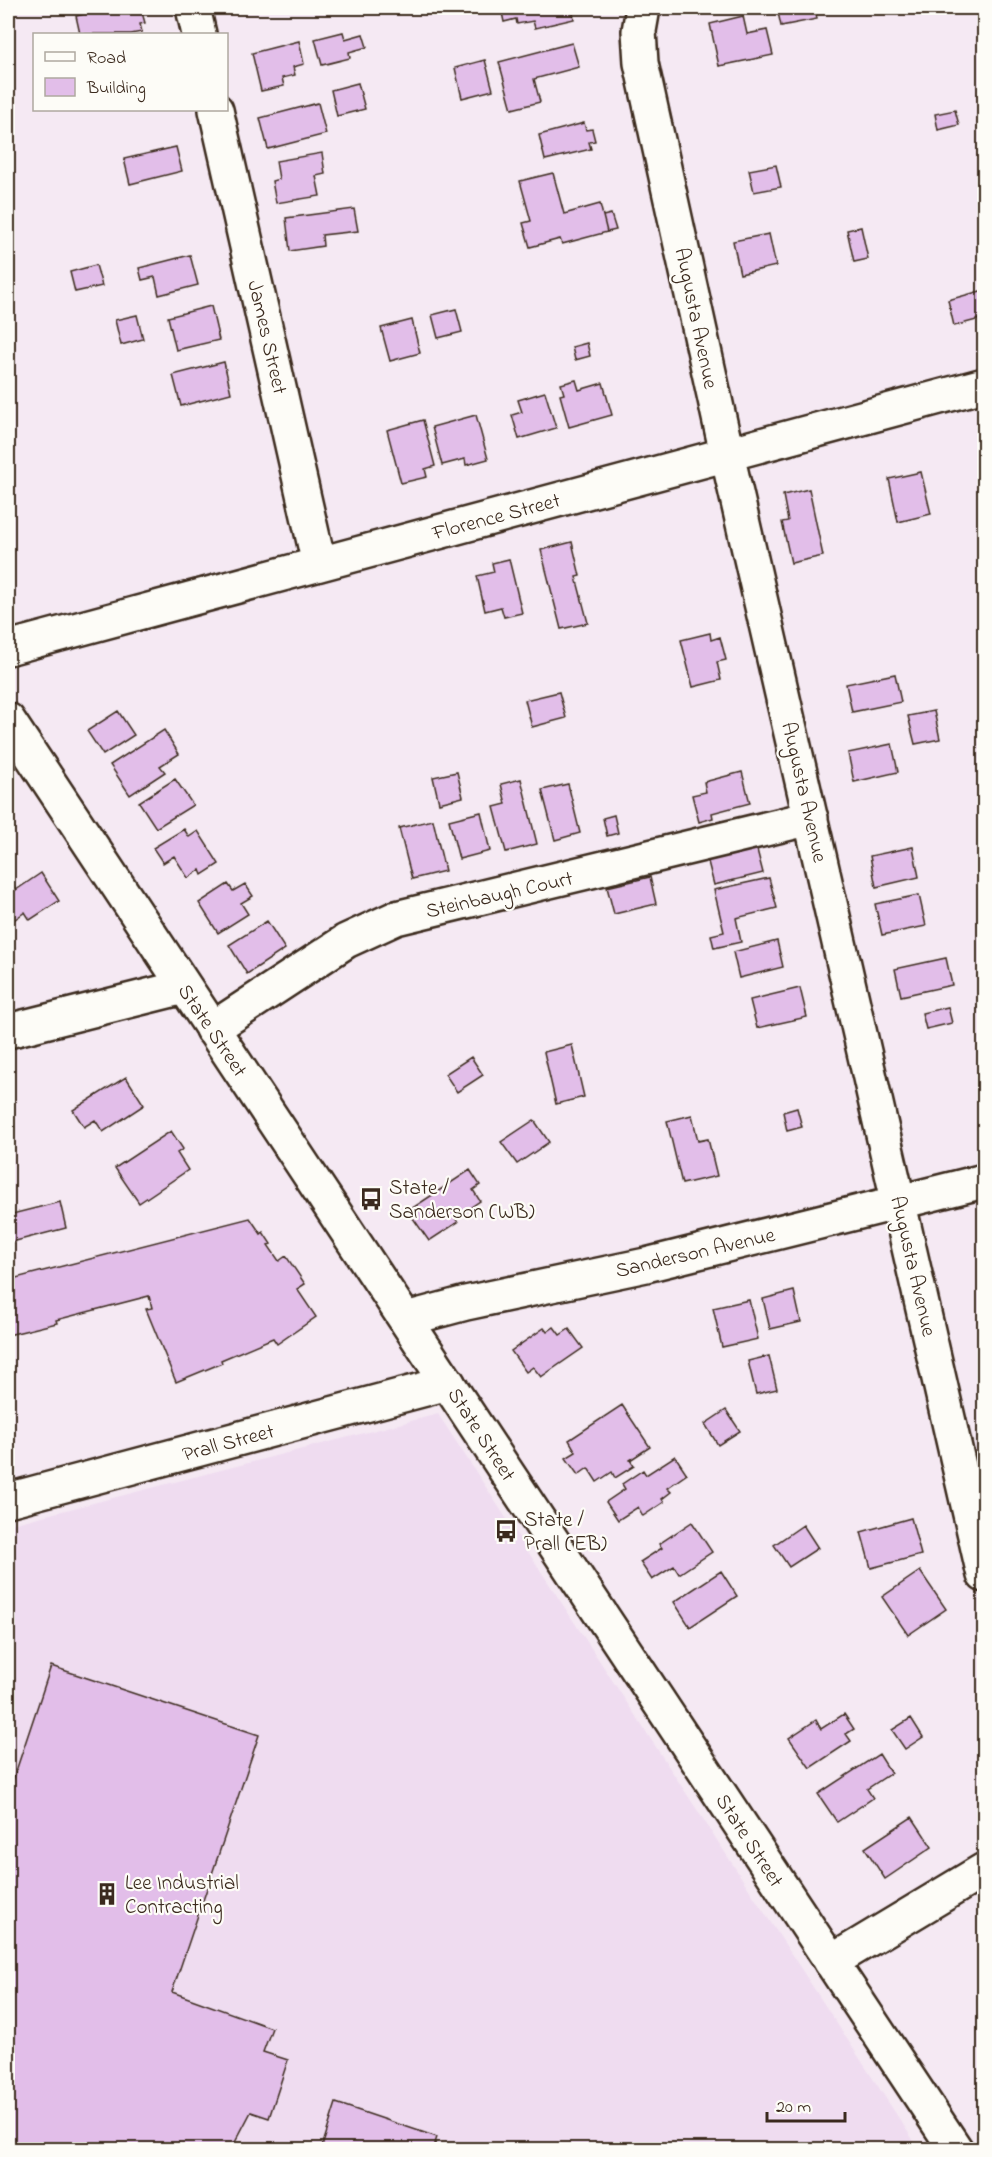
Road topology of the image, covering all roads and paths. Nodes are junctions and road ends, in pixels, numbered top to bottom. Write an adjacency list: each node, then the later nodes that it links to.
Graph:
1 (193, 8): 3 (street)
2 (643, 8): 6 (street, Augusta Avenue)
3 (199, 33)
4 (216, 111): 7 (street, James Street)
5 (984, 385): 6 (street, Florence Street)
6 (727, 454): 7 (street, Florence Street); 10 (street, Augusta Avenue)
7 (319, 564): 8 (street, Florence Street)
8 (8, 648)
9 (8, 720): 11 (street, State Street)
10 (811, 818): 12 (street, Steinbaugh Court); 15 (street, Augusta Avenue)
11 (184, 987): 12 (street, State Street); 13 (street)
12 (212, 1029): 16 (street, State Street)
13 (8, 1031)
14 (984, 1181): 15 (street, Sanderson Avenue)
15 (900, 1202): 16 (street, Sanderson Avenue); 19 (street, Augusta Avenue)
16 (406, 1319): 17 (street, State Street)
17 (448, 1383): 18 (street, Prall Street); 21 (street, State Street)
18 (8, 1500)
19 (984, 1575)
20 (984, 1870): 21 (street)
21 (831, 1962): 22 (street, State Street)
22 (956, 2150)

